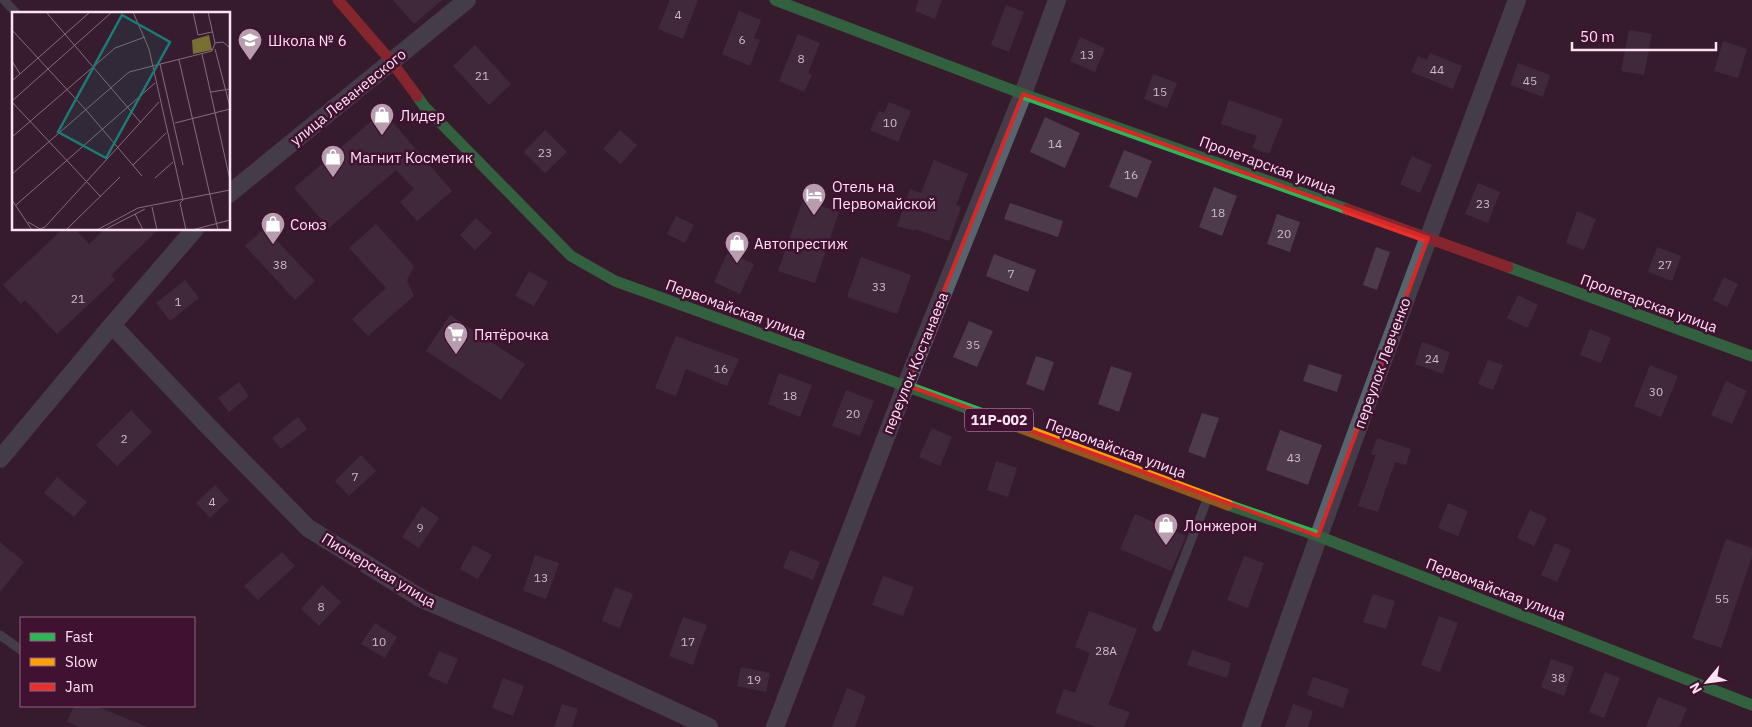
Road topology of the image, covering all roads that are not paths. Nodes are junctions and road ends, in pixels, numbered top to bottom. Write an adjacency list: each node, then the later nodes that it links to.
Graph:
1 (4, 0): 7 (lane)
2 (338, 0): 8 (main road, Первомайская улица / 11Р-002)
3 (467, 0): 8 (street, улица Леваневского)
4 (775, 0): 9 (main road, Пролетарская улица)
5 (1057, 0): 9 (street, переулок Костанаева)
6 (1517, 0): 12 (street, переулок Левченко)
7 (15, 12)
8 (391, 61): 10 (street, улица Леваневского); 15 (main road, Первомайская улица / 11Р-002)
9 (1023, 94): 12 (main road, Пролетарская улица); 15 (street, переулок Костанаева)
10 (230, 193)
11 (195, 230): 13 (street)
12 (1428, 238): 14 (main road, Пролетарская улица); 18 (street, переулок Левченко)
13 (112, 325): 16 (street); 23 (street, Пионерская улица)
14 (1752, 356)
15 (906, 385): 17 (main road, Первомайская улица / 11Р-002); 24 (street, переулок Костанаева)
16 (0, 459)
17 (1208, 498): 18 (main road, Первомайская улица / 11Р-002); 19 (lane)
18 (1318, 536): 22 (main road, Первомайская улица / 11Р-002); 25 (street, переулок Левченко)
19 (1157, 627)
20 (0, 635): 21 (lane)
21 (20, 649)
22 (1752, 705)
23 (709, 727)
24 (776, 727)
25 (1251, 727)

